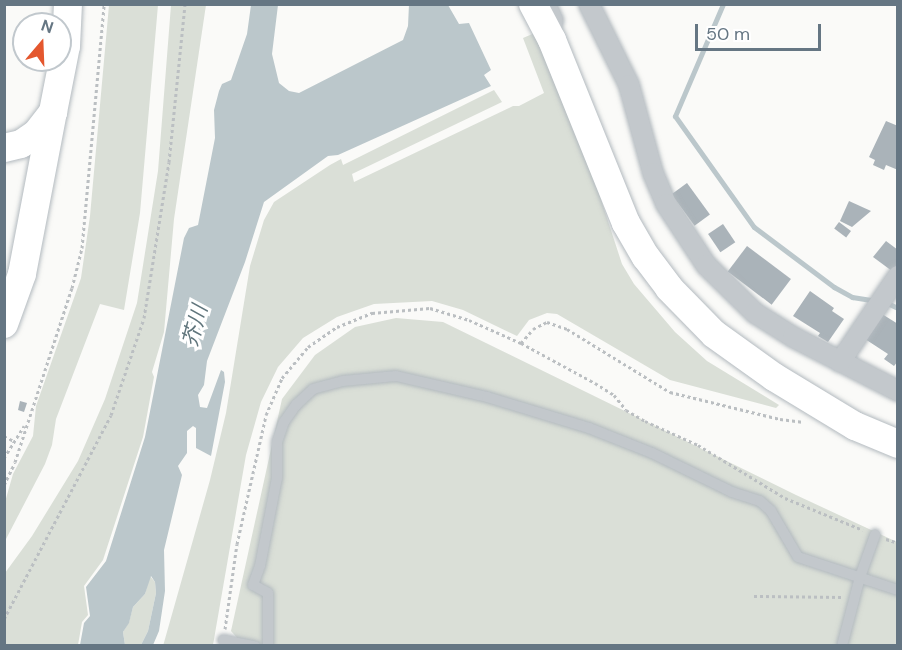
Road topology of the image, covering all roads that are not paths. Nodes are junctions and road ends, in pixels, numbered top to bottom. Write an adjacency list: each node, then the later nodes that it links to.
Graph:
1 (68, 4): 6 (street)
2 (533, 4): 5 (street)
3 (551, 4): 5 (lane)
4 (589, 4): 10 (street)
5 (552, 40): 12 (street)
6 (53, 112): 7 (street); 9 (street)
7 (4, 148)
8 (897, 276): 10 (street)
9 (4, 324)
10 (840, 362): 11 (street)
11 (897, 391)
12 (897, 444)
13 (875, 535): 14 (lane)
14 (860, 577): 15 (lane); 18 (lane); 19 (lane)
15 (897, 590)
16 (223, 640): 17 (lane)
17 (255, 645)
18 (268, 645)
19 (842, 645)

